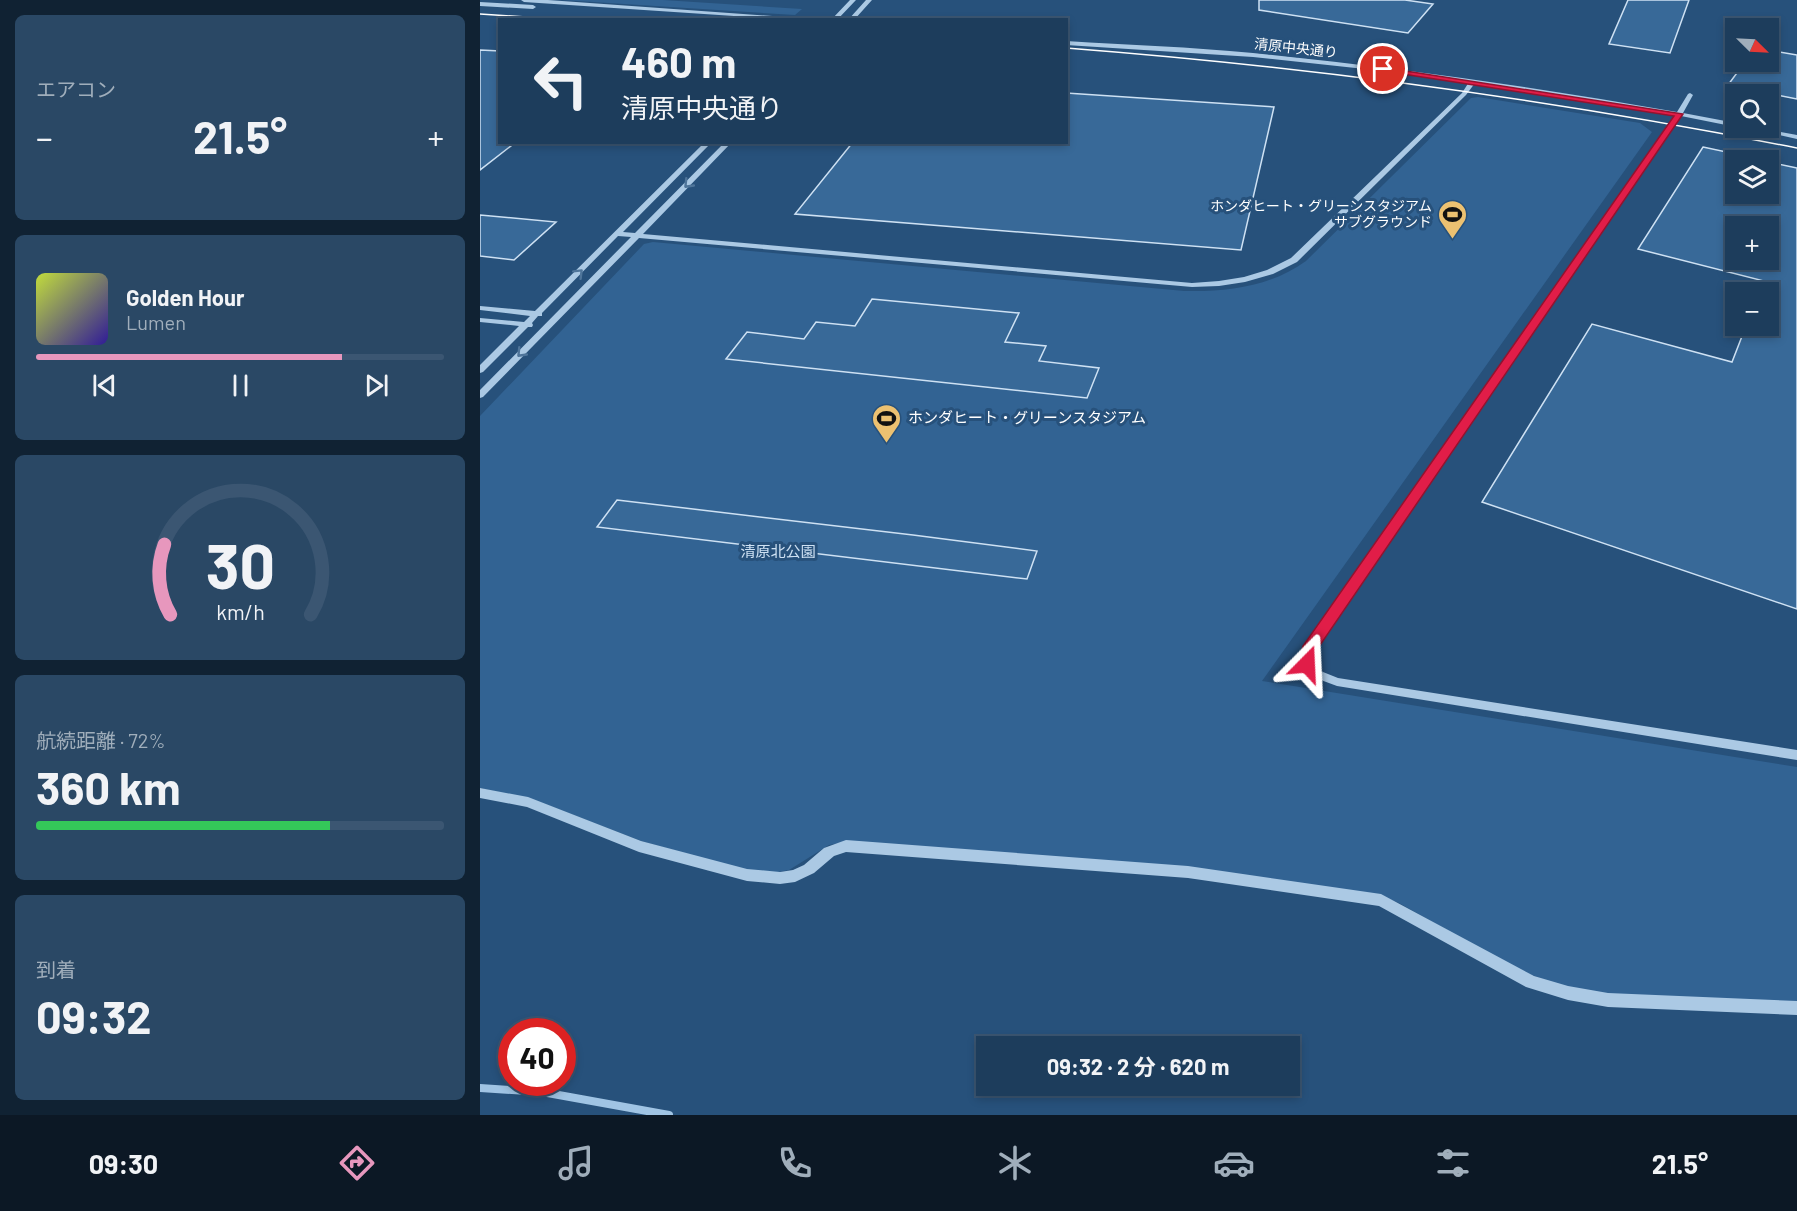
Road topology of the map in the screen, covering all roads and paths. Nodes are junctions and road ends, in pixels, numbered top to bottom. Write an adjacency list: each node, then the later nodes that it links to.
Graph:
1 (524, 0): 6 (street)
2 (853, 0): 7 (street)
3 (869, 0): 8 (street)
4 (480, 4): 5 (street)
5 (686, 18)
6 (795, 18)
7 (835, 18)
8 (852, 18)
9 (1068, 36): 13 (street, 清原中央通り)
10 (1068, 43): 11 (street, 清原中央通り)
11 (1473, 81): 13 (street, 清原中央通り); 23 (street)
12 (1690, 95): 13 (street)
13 (1681, 111): 14 (street, 清原中央通り); 15 (street, 清原中央通り); 32 (street)
14 (1725, 117)
15 (1725, 122)
16 (1779, 126): 17 (street)
17 (1797, 130)
18 (1779, 134): 19 (street)
19 (1797, 137)
20 (707, 144): 22 (street)
21 (727, 144): 23 (street, one-way to 23)
22 (617, 234): 23 (street); 25 (street, one-way to 22)
23 (637, 236): 26 (street)
24 (480, 308): 25 (street)
25 (537, 314): 26 (street); 28 (street)
26 (558, 316): 29 (street)
27 (480, 320): 28 (street)
28 (526, 325): 29 (street); 30 (street)
29 (547, 327): 31 (street, one-way to 31)
30 (480, 370)
31 (480, 395)
32 (1797, 754)
33 (480, 793): 34 (street)
34 (1797, 1008)

